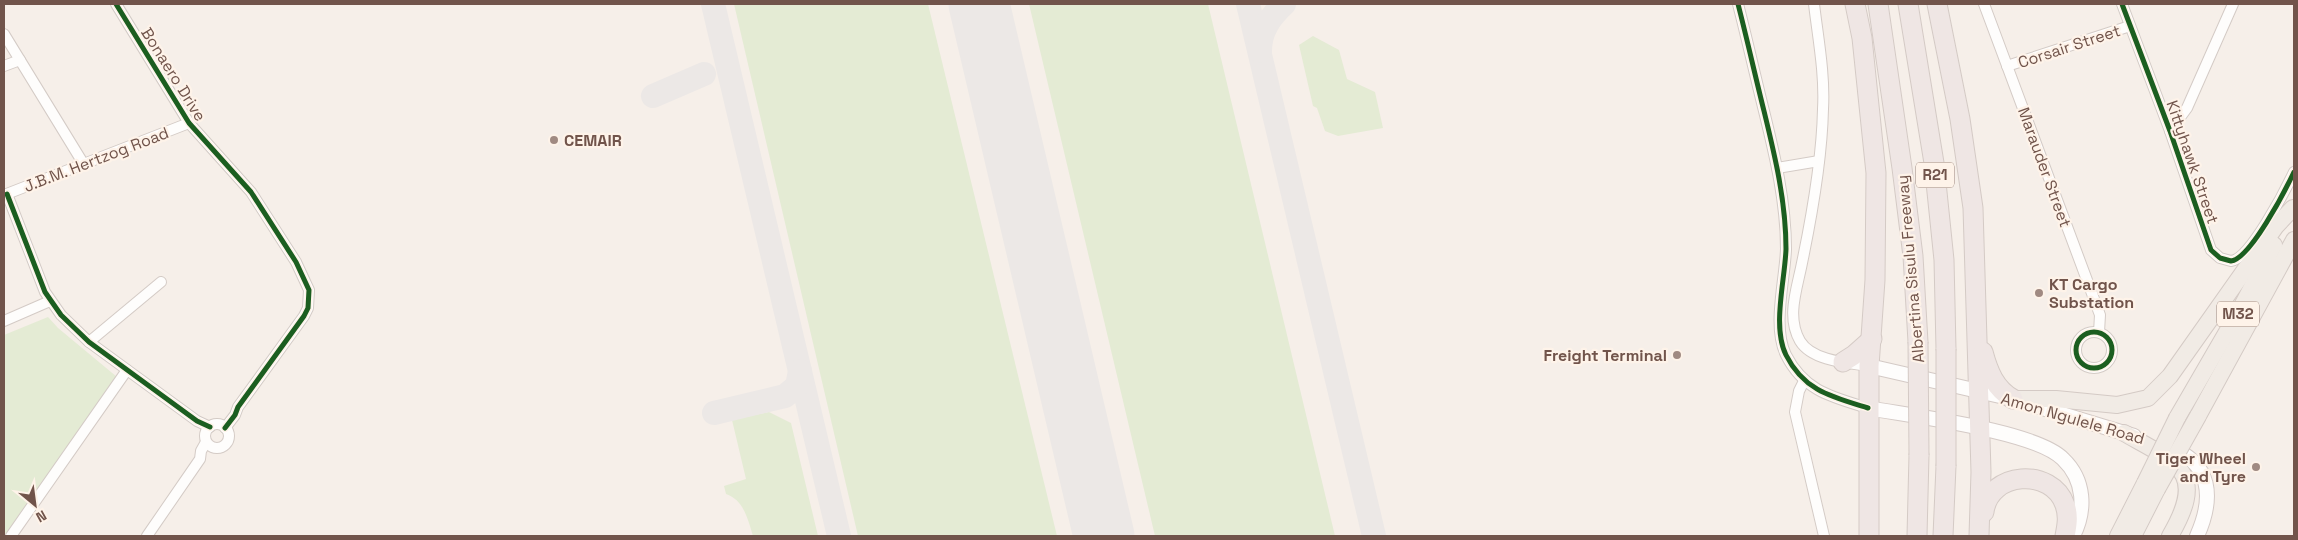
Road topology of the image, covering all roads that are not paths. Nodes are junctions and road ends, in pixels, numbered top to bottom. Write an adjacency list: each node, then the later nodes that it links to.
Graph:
1 (116, 4): 16 (street, Bonaero Drive)
2 (1738, 4): 20 (street)
3 (1814, 4): 18 (street)
4 (1856, 4): 30 (highway)
5 (1878, 4): 47 (highway, Albertina Sisulu Freeway / R21, bridge)
6 (1908, 4): 48 (highway, Albertina Sisulu Freeway / R21, bridge)
7 (1937, 4): 29 (highway)
8 (1984, 4): 15 (street, Marauder Street)
9 (2122, 4): 11 (street, Kittyhawk Street)
10 (2233, 4): 17 (street)
11 (2130, 26): 15 (street, Corsair Street); 17 (street, Kittyhawk Street)
12 (4, 34): 13 (street)
13 (20, 60): 14 (street); 19 (street)
14 (4, 66)
15 (2007, 66): 28 (street, Marauder Street)
16 (189, 123): 19 (street, J.B.M. Hertzog Road); 41 (street, Bonaero Drive)
17 (2170, 131): 21 (street, Kittyhawk Street)
18 (1819, 161): 20 (street); 32 (street)
19 (83, 163): 22 (street, J.B.M. Hertzog Road)
20 (1777, 168): 35 (street)
21 (2294, 172)
22 (5, 194): 26 (street)
23 (2294, 207): 37 (main road); 42 (main road, M32, bridge)
24 (2294, 240): 42 (main road, M32, bridge)
25 (161, 282): 31 (street)
26 (50, 301): 27 (street); 31 (street)
27 (4, 321)
28 (2099, 332)
29 (1978, 334): 36 (highway); 37 (highway)
30 (1872, 339): 32 (highway); 33 (highway)
31 (89, 342): 34 (street)
32 (1843, 362): 33 (street)
33 (1869, 366): 36 (main road, Amon Ngulele Road); 38 (highway)
34 (127, 370): 41 (street); 43 (street)
35 (1804, 381): 38 (street); 45 (street)
36 (1979, 392): 37 (main road, Amon Ngulele Road); 39 (highway)
37 (2013, 399): 40 (main road, Amon Ngulele Road)
38 (1868, 408): 39 (main road); 46 (highway)
39 (1980, 428): 49 (highway); 51 (main road)
40 (2124, 433): 54 (main road); 55 (main road, Amon Ngulele Road)
41 (214, 434): 44 (street, Bonaero Drive)
42 (2151, 486): 52 (main road, M32); 53 (main road, M32)
43 (11, 536)
44 (147, 536)
45 (1824, 536)
46 (1868, 536)
47 (1917, 536)
48 (1943, 536)
49 (1980, 536): 50 (highway)
50 (2065, 536)
51 (2073, 536)
52 (2118, 536)
53 (2132, 536)
54 (2170, 536)
55 (2197, 536)

